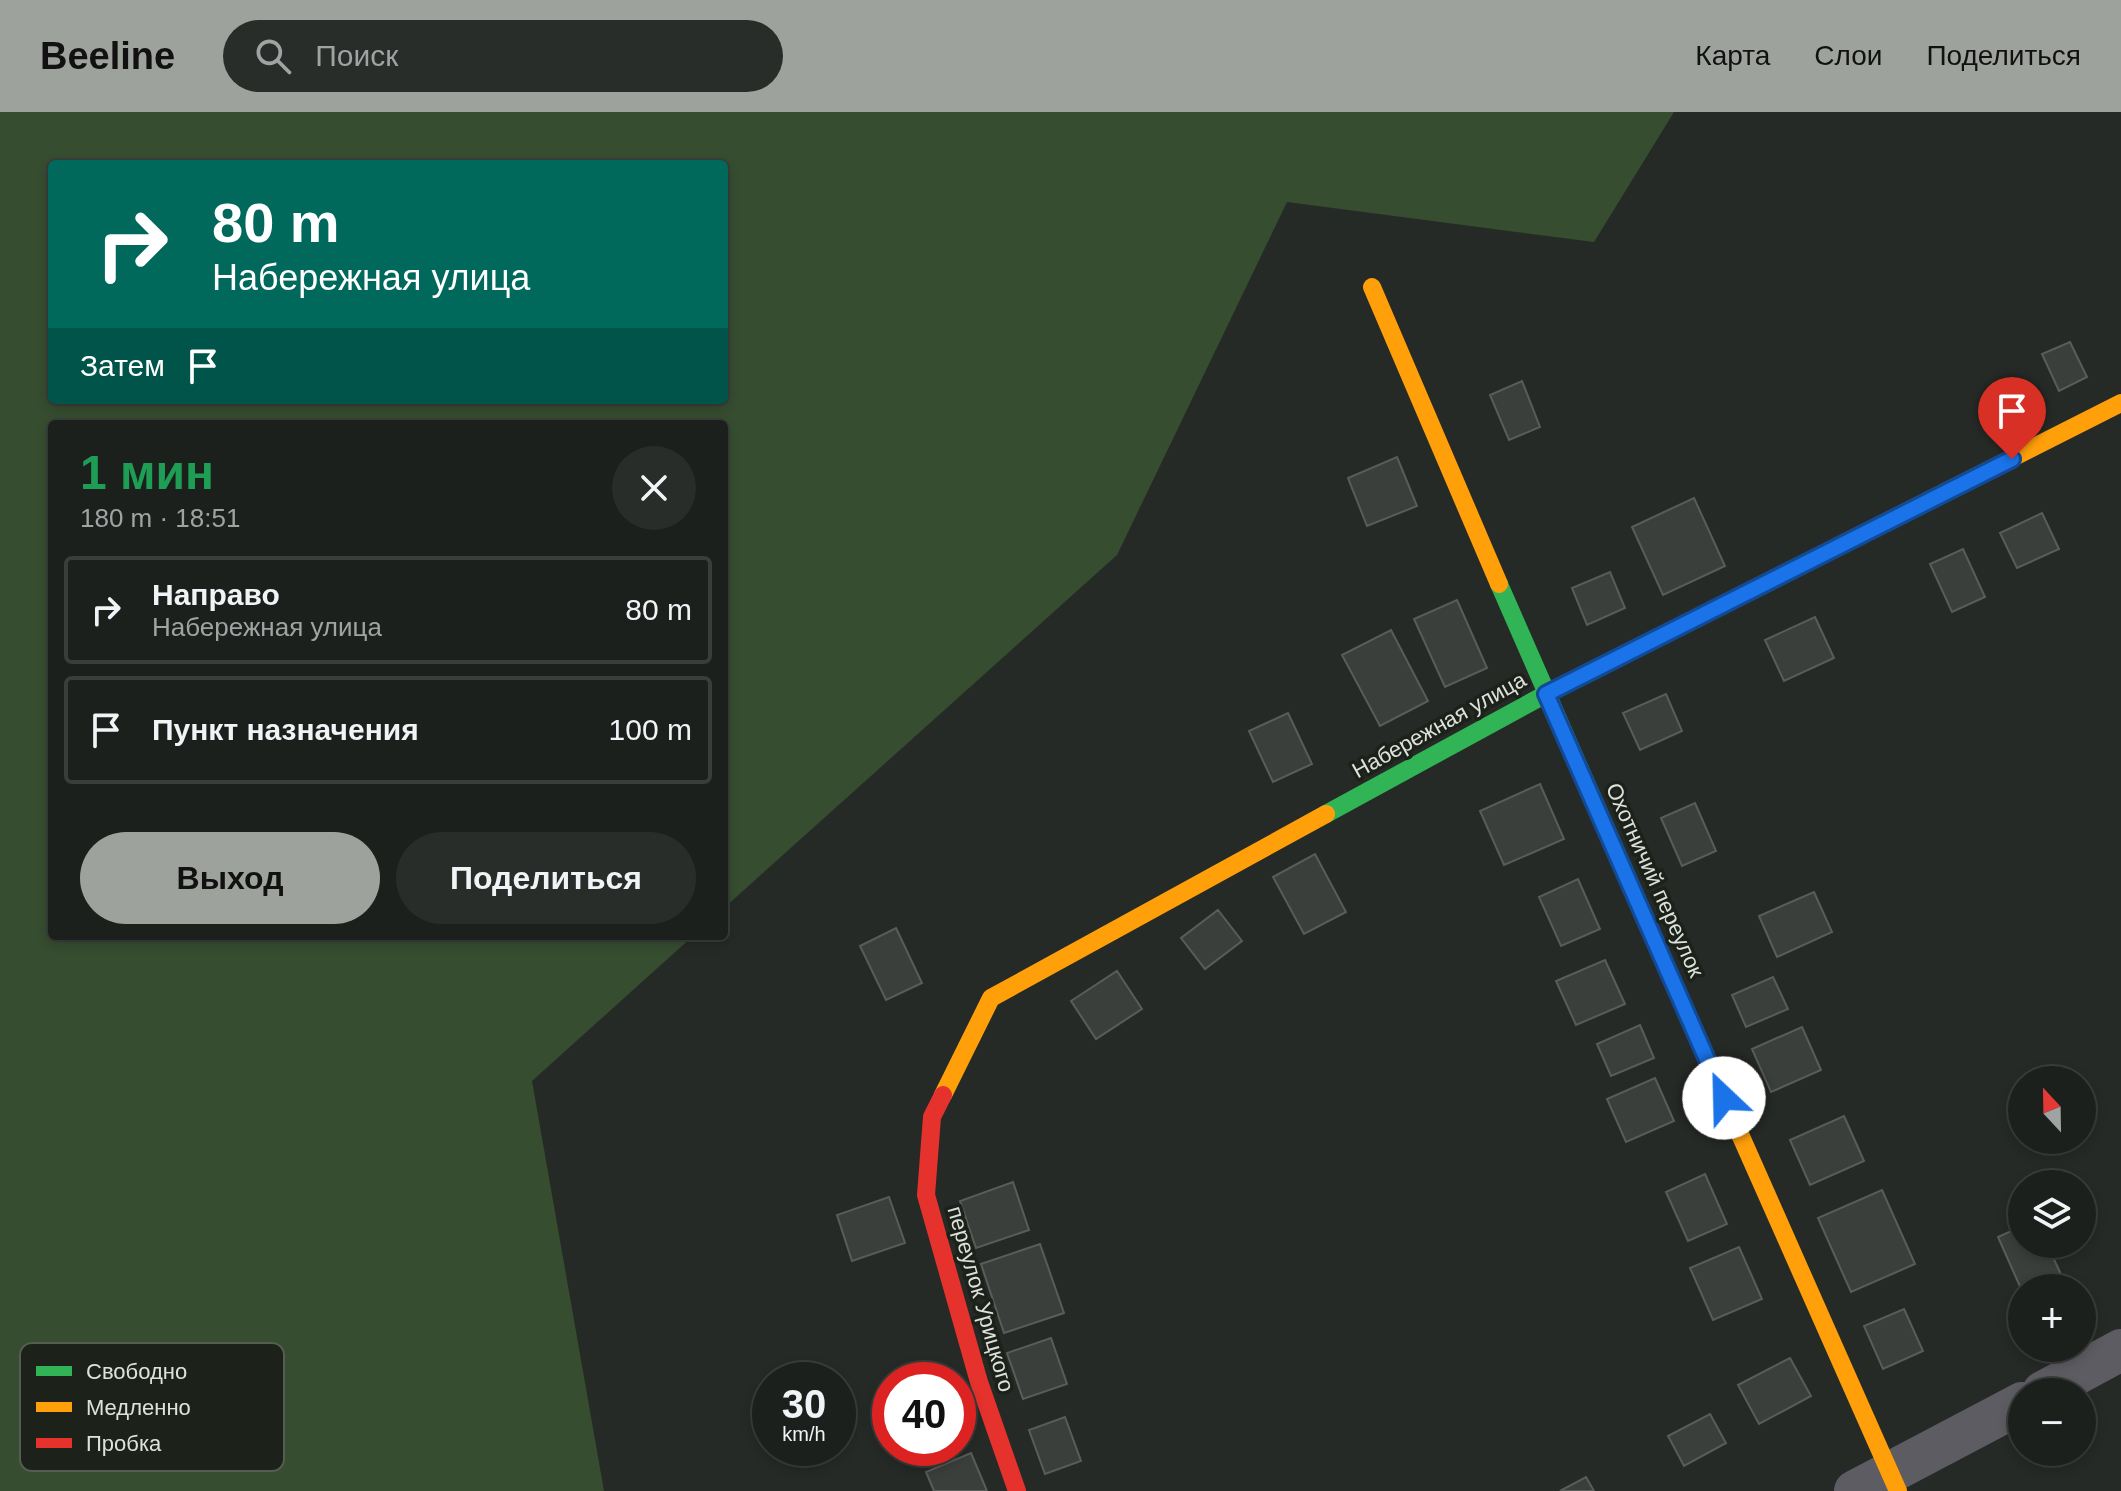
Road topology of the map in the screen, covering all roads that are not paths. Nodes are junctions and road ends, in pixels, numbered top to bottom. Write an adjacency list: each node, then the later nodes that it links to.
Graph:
1 (1372, 287): 3 (street, Охотничий переулок)
2 (2121, 403): 3 (street, Набережная улица)
3 (1546, 694): 4 (street, Набережная улица); 8 (street, Охотничий переулок)
4 (932, 1117): 9 (street, переулок Урицкого)
5 (2121, 1350): 6 (street)
6 (2069, 1378)
7 (2008, 1411): 8 (street)
8 (1881, 1485)
9 (1017, 1491)

